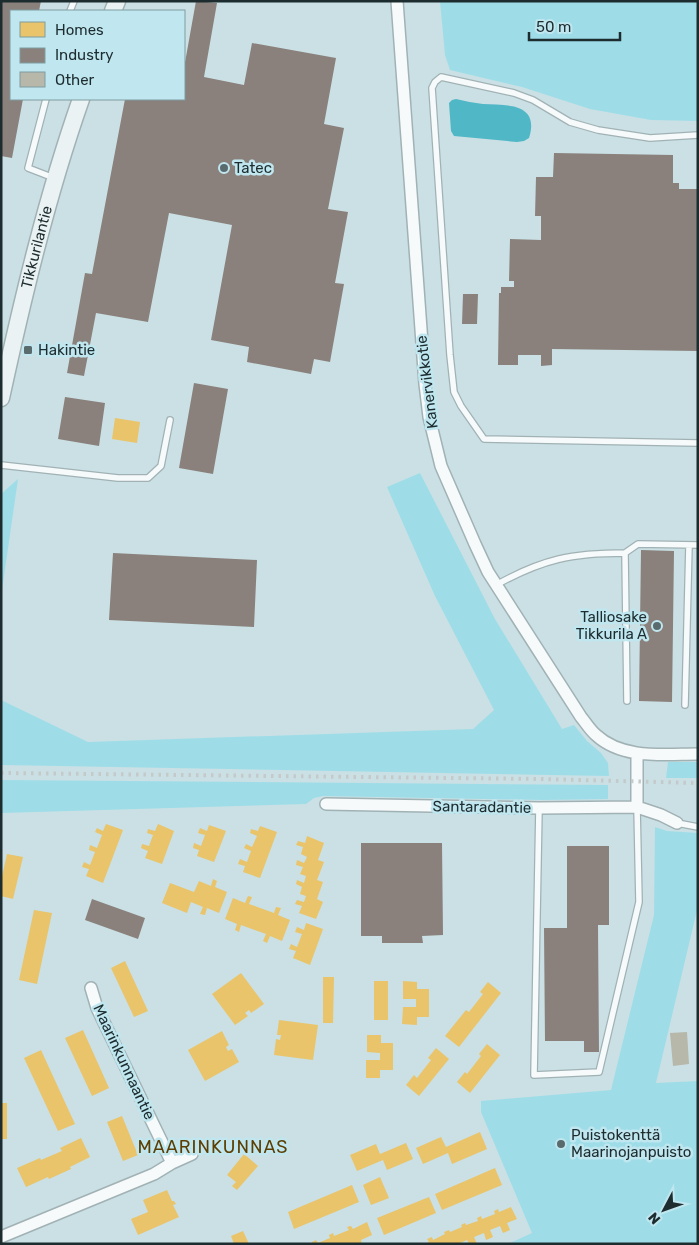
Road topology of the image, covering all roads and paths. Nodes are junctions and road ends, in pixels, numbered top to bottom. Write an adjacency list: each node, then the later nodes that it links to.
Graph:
1 (397, 1): 13 (street, Kanervikkotie)
2 (46, 100): 5 (lane)
3 (81, 100): 5 (main road, Tikkurilantie)
4 (698, 135): 8 (lane)
5 (56, 179): 6 (main road, Tikkurilantie)
6 (1, 398)
7 (170, 420): 9 (lane)
8 (698, 443)
9 (1, 464)
10 (689, 545): 11 (lane); 12 (lane); 15 (lane)
11 (698, 545)
12 (626, 553): 13 (lane); 14 (lane)
13 (496, 585): 16 (street, Kanervikkotie)
14 (627, 701)
15 (685, 705)
16 (637, 753): 17 (street); 19 (street)
17 (698, 754)
18 (326, 804): 20 (street, Santaradantie)
19 (637, 806): 20 (street, Santaradantie); 20 (lane); 21 (street, Santaradantie)
20 (539, 808)
21 (677, 823): 22 (lane)
22 (698, 827)
23 (91, 988): 25 (street, Maarinkunnaantie)
24 (192, 1154): 25 (street)
25 (172, 1163): 26 (street)
26 (1, 1237)

